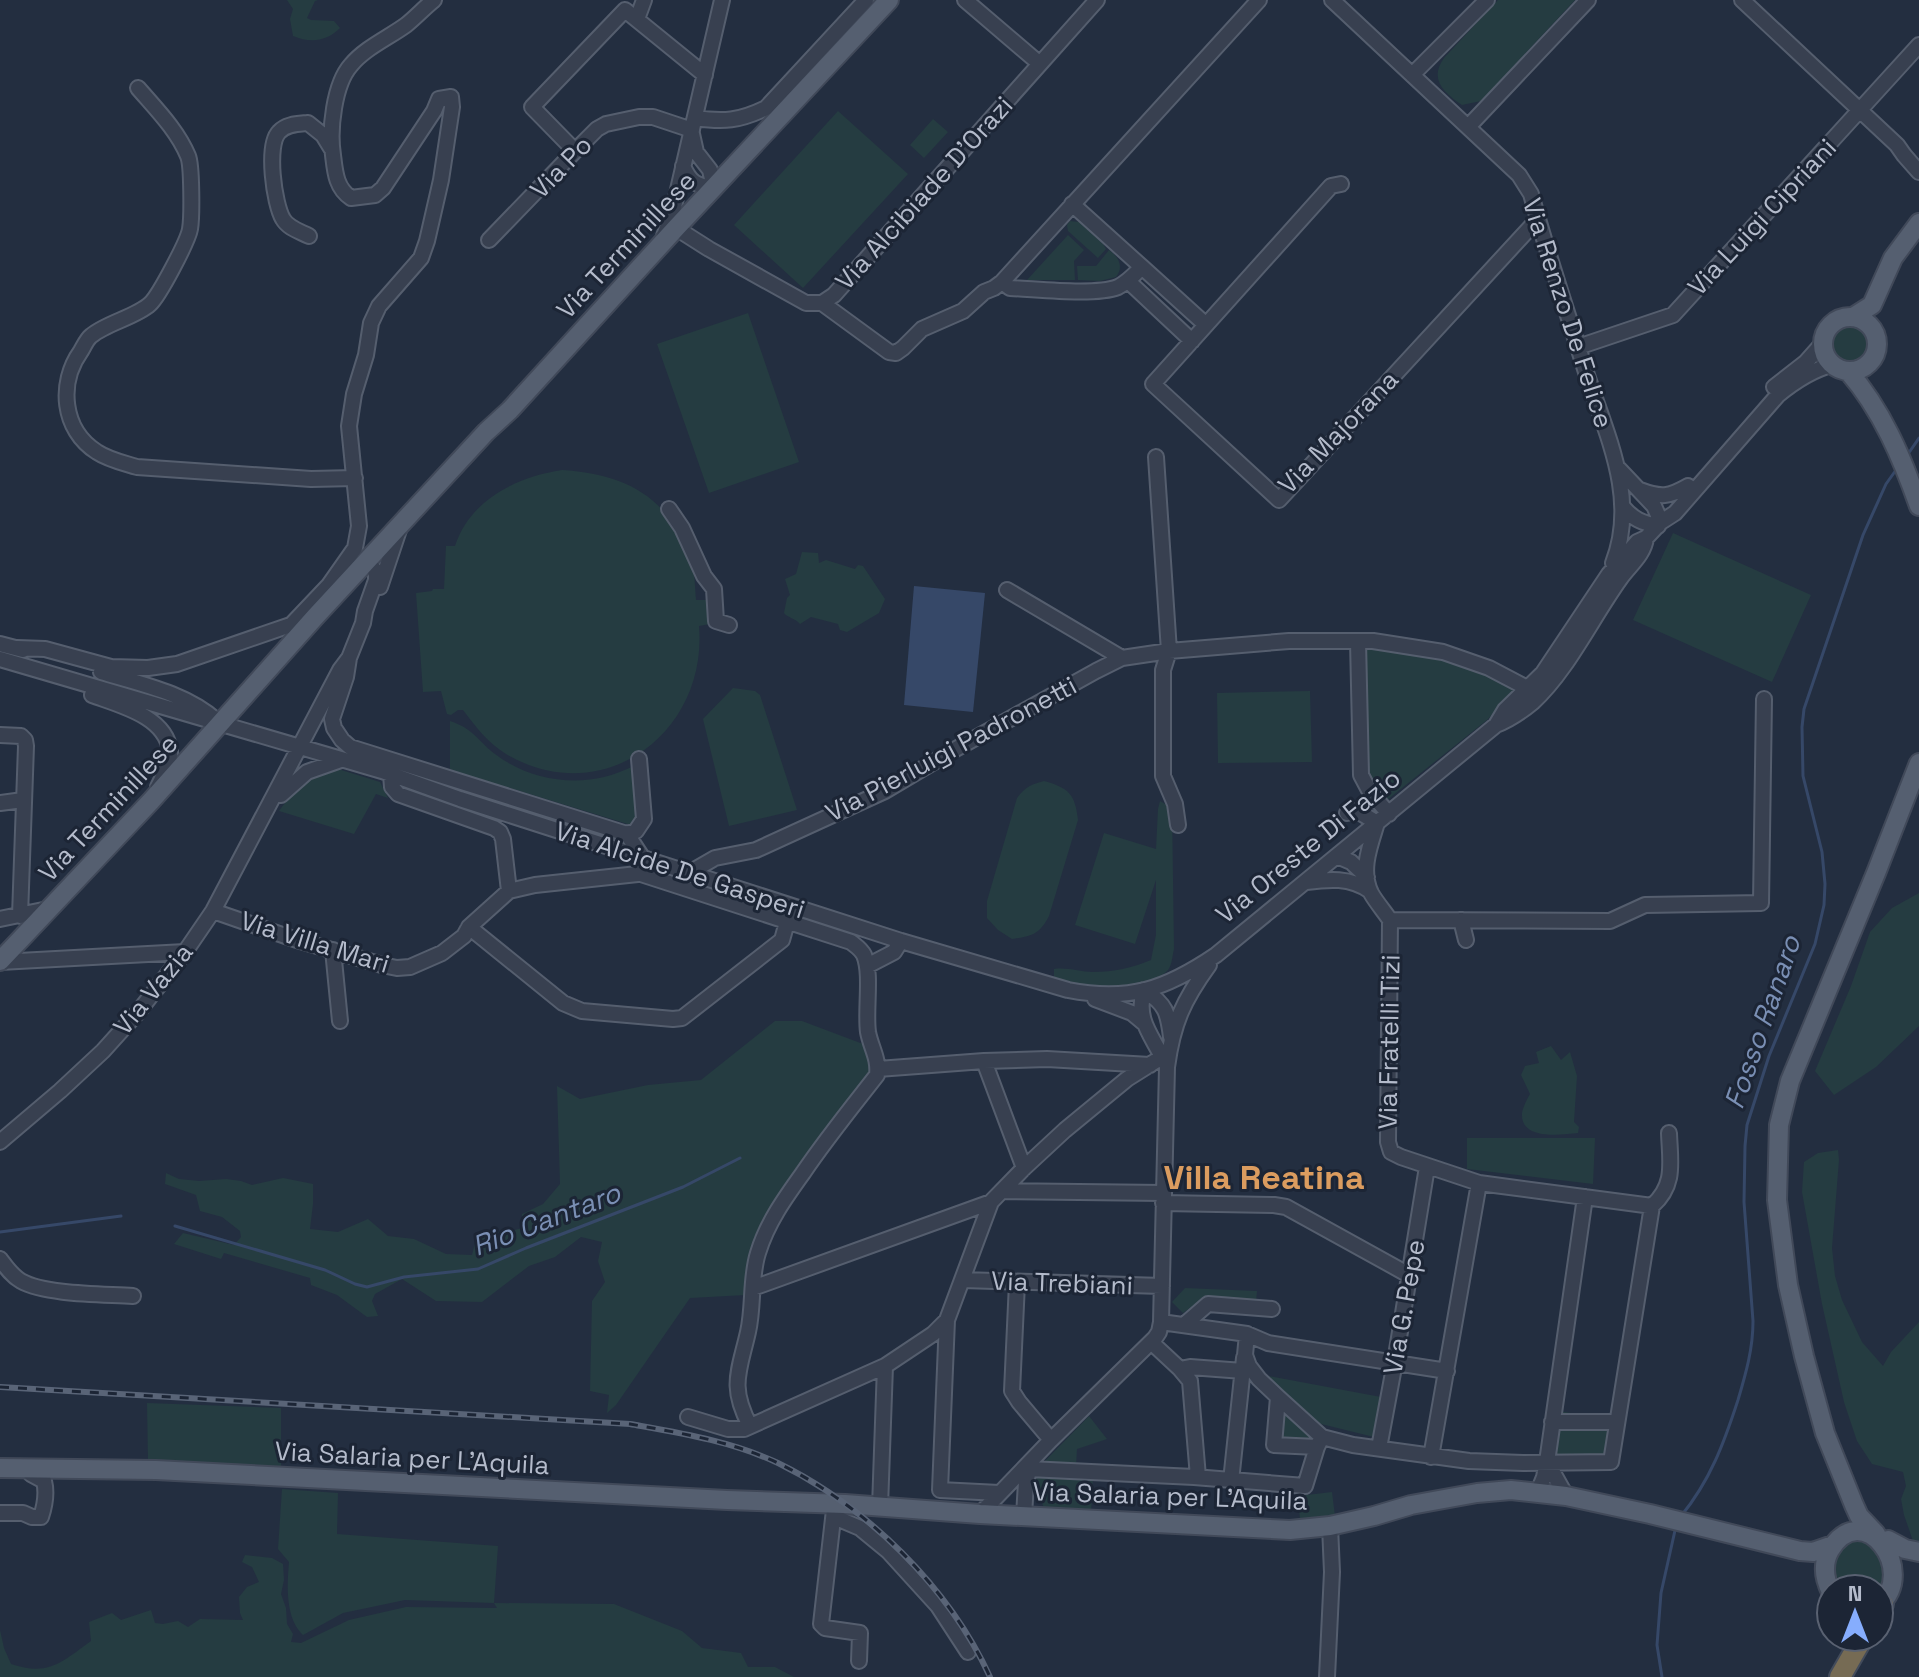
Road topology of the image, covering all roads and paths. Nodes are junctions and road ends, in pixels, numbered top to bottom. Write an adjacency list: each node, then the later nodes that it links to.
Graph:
1 (434, 0): 24 (street)
2 (644, 0): 13 (street)
3 (722, 0): 16 (street)
4 (866, 0): 20 (street, Via Po)
5 (889, 0): 23 (main road, Via Terminillese)
6 (965, 0): 15 (street)
7 (1097, 0): 15 (street, Via Alcibiade D'Orazi)
8 (1259, 0): 32 (street)
9 (1332, 0): 17 (street, Via Renzo De Felice)
10 (1487, 0): 17 (street)
11 (1588, 0): 21 (street)
12 (1742, 0): 19 (street)
13 (637, 19): 16 (street); 25 (street)
14 (1919, 45): 19 (street, Via Luigi Cipriani)
15 (1040, 64): 43 (street, Via Alcibiade D'Orazi)
16 (705, 75): 20 (street)
17 (1412, 75): 21 (street, Via Renzo De Felice)
18 (138, 88): 55 (street)
19 (1860, 110): 22 (street); 49 (street, Via Luigi Cipriani)
20 (693, 124): 25 (street, Via Po); 27 (street); 28 (street)
21 (1468, 127): 33 (street, Via Renzo De Felice)
22 (1897, 145): 26 (street); 29 (street)
23 (751, 148): 27 (street); 31 (main road, Via Terminillese)
24 (332, 149): 36 (street); 55 (street)
25 (575, 151): 37 (street, Via Po)
26 (1919, 158)
27 (704, 160): 31 (street)
28 (683, 166): 31 (street); 39 (street)
29 (1919, 172)
30 (1341, 184): 45 (street, Via Majorana)
31 (714, 188): 35 (main road, Via Terminillese)
32 (1072, 204): 40 (street); 42 (street)
33 (1538, 219): 47 (street, Via Majorana); 49 (street, Via Renzo De Felice)
34 (1919, 223): 44 (main road)
35 (676, 228): 39 (main road, Via Terminillese); 43 (street, Via Alcibiade D'Orazi)
36 (309, 236)
37 (489, 240)
38 (1919, 240): 46 (main road)
39 (661, 244): 62 (main road, Via Terminillese)
40 (1142, 267): 41 (street); 45 (street)
41 (1128, 281): 42 (street); 47 (street)
42 (1002, 282): 43 (street)
43 (822, 303)
44 (1853, 317): 46 (main road); 48 (main road)
45 (1206, 325): 47 (street, Via Majorana)
46 (1875, 334): 50 (main road)
47 (1192, 341)
48 (1822, 344): 51 (main road); 56 (street)
49 (1578, 347): 54 (street, Via Renzo De Felice)
50 (1872, 360): 51 (main road); 52 (main road)
51 (1840, 368): 52 (main road); 61 (street)
52 (1886, 428): 58 (main road)
53 (1156, 457): 73 (street)
54 (1619, 469): 57 (street); 59 (street)
55 (355, 478): 69 (street)
56 (1688, 486): 57 (street); 61 (street)
57 (1639, 489): 61 (street)
58 (1919, 506)
59 (1623, 507): 61 (street); 65 (street)
60 (669, 509): 70 (street)
61 (1659, 524): 63 (street)
62 (401, 525): 64 (main road, Via Terminillese); 68 (street)
63 (1646, 538): 65 (street, Via Oreste Di Fazio); 81 (street, Via Oreste Di Fazio)
64 (365, 564): 67 (main road, Via Terminillese); 68 (street)
65 (1609, 574): 77 (street, Via Oreste Di Fazio)
66 (1007, 590): 76 (street, Via Pierluigi Padronetti)
67 (315, 617): 69 (street); 79 (main road, Via Terminillese)
68 (363, 623): 75 (street)
69 (292, 624): 72 (street)
70 (729, 625)
71 (1358, 641): 73 (street, Via Pierluigi Padronetti); 77 (street, Via Pierluigi Padronetti); 94 (street)
72 (17, 648): 74 (street); 80 (street)
73 (1169, 651): 76 (street, Via Pierluigi Padronetti); 95 (street)
74 (1, 654): 80 (street, Via Alcide De Gasperi); 90 (street)
75 (349, 658): 84 (street, Via Vazia); 96 (street)
76 (1122, 658): 99 (street, Via Pierluigi Padronetti)
77 (1529, 689): 81 (street, Via Oreste Di Fazio)
78 (1764, 699): 107 (street)
79 (239, 703): 80 (main road, Via Terminillese); 83 (street)
80 (220, 724): 83 (street, Via Alcide De Gasperi); 90 (main road, Via Terminillese)
81 (1496, 725): 94 (street, Via Oreste Di Fazio)
82 (0, 735): 89 (street)
83 (257, 735): 84 (street, Via Alcide De Gasperi)
84 (301, 748): 86 (street, Via Alcide De Gasperi); 92 (street, Via Vazia)
85 (639, 759): 96 (street)
86 (341, 760): 88 (street, Via Alcide De Gasperi); 92 (street, Via Vazia)
87 (1919, 763): 171 (main road)
88 (391, 775): 98 (street, Via Alcide De Gasperi); 103 (street)
89 (23, 800): 91 (street); 108 (street)
90 (151, 801): 108 (main road, Via Terminillese)
91 (0, 803)
92 (269, 806): 105 (street, Via Vazia)
93 (1347, 813): 94 (street)
94 (1383, 818): 97 (street, Via Oreste Di Fazio); 102 (street)
95 (1178, 825)
96 (627, 834): 98 (street)
97 (1337, 856): 101 (street, Via Oreste Di Fazio); 102 (street)
98 (642, 857): 99 (street, Via Alcide De Gasperi)
99 (683, 870): 100 (street); 104 (street, Via Alcide De Gasperi)
100 (641, 874): 103 (street); 109 (street)
101 (1305, 882): 102 (street); 115 (street, Via Oreste Di Fazio)
102 (1364, 884): 106 (street)
103 (509, 891): 110 (street, Via Villa Mari)
104 (791, 905): 109 (street); 112 (street, Via Alcide De Gasperi)
105 (213, 911): 113 (street, Via Villa Mari); 114 (street, Via Vazia)
106 (1390, 920): 107 (street); 128 (street, Via Fratelli Tizi)
107 (1461, 920): 111 (street)
108 (18, 922): 116 (main road, Via Terminillese)
109 (788, 923): 110 (street); 117 (street)
110 (469, 927): 113 (street, Via Villa Mari)
111 (1466, 940)
112 (901, 941): 117 (street); 118 (street, Via Alcide De Gasperi)
113 (333, 950): 120 (street)
114 (185, 952): 116 (street); 127 (street, Via Vazia)
115 (1216, 955): 119 (street, Via Oreste Di Fazio); 122 (street)
116 (0, 961)
117 (867, 966): 125 (street)
118 (1068, 990): 119 (street, Via Alcide De Gasperi); 121 (street)
119 (1144, 990): 121 (street); 122 (street)
120 (340, 1021)
121 (1144, 1023): 124 (street)
122 (1172, 1038): 124 (street)
123 (984, 1061): 124 (street); 125 (street); 129 (street)
124 (1160, 1063): 129 (street); 133 (street)
125 (878, 1069): 140 (street)
126 (1669, 1133): 134 (street)
127 (0, 1142)
128 (1427, 1167): 130 (street, Via Fratelli Tizi); 136 (street, Via G. Pepe)
129 (1024, 1168): 131 (street)
130 (1479, 1183): 132 (street, Via Fratelli Tizi); 154 (street)
131 (996, 1196): 133 (street); 137 (street); 140 (street)
132 (1585, 1197): 134 (street, Via Fratelli Tizi); 157 (street)
133 (1163, 1198): 136 (street); 139 (street)
134 (1652, 1206): 158 (street)
135 (0, 1259): 141 (street)
136 (1409, 1275): 150 (street, Via G. Pepe)
137 (963, 1280): 138 (street, Via Trebiani); 143 (street)
138 (1013, 1283): 139 (street, Via Trebiani); 147 (street); 160 (street)
139 (1162, 1286): 144 (street)
140 (753, 1288): 159 (street)
141 (133, 1296)
142 (1272, 1309): 145 (street)
143 (947, 1320): 151 (street); 170 (street)
144 (1161, 1322): 145 (street); 148 (street)
145 (1185, 1324): 146 (street)
146 (1247, 1334): 149 (street); 150 (street)
147 (1005, 1337)
148 (1151, 1342): 152 (street); 160 (street)
149 (1245, 1355): 153 (street); 155 (street)
150 (1395, 1362): 154 (street); 162 (street, Via G. Pepe)
151 (885, 1366): 159 (street); 174 (street)
152 (1180, 1369): 153 (street); 168 (street)
153 (1243, 1371): 169 (street)
154 (1447, 1371): 163 (street)
155 (1278, 1397): 161 (street); 161 (street)
156 (688, 1417): 159 (street)
157 (1552, 1422): 158 (street); 164 (street)
158 (1617, 1422): 164 (street)
159 (750, 1426)
160 (1051, 1440): 165 (street)
161 (1320, 1442): 162 (street); 169 (street)
162 (1379, 1448): 163 (street)
163 (1431, 1457): 164 (street)
164 (1547, 1462): 172 (street); 173 (street)
165 (1031, 1464): 168 (street); 170 (street); 178 (street)
166 (0, 1468): 167 (main road, Via Salaria per L'Aquila)
167 (25, 1468): 175 (main road, Via Salaria per L'Aquila); 176 (street)
168 (1198, 1477): 169 (street)
169 (1231, 1481)
170 (1002, 1490): 177 (street); 178 (street)
171 (1849, 1491): 180 (main road); 181 (main road)
172 (1538, 1492): 173 (main road, Via Salaria per L'Aquila); 179 (main road, Via Salaria per L'Aquila)
173 (1566, 1496): 182 (main road, Via Salaria per L'Aquila)
174 (880, 1507): 175 (main road, Via Salaria per L'Aquila); 177 (main road, Via Salaria per L'Aquila)
175 (830, 1509): 187 (street); 190 (street)
176 (0, 1513)
177 (980, 1514): 178 (main road, Via Salaria per L'Aquila)
178 (1016, 1516): 179 (main road, Via Salaria per L'Aquila)
179 (1330, 1526): 192 (street)
180 (1881, 1537): 181 (main road, Via Salaria per L'Aquila); 183 (main road); 186 (main road)
181 (1838, 1541): 182 (main road, Via Salaria per L'Aquila); 185 (main road)
182 (1783, 1548): 184 (main road, Via Salaria per L'Aquila)
183 (1919, 1552)
184 (1820, 1573)
185 (1825, 1573)
186 (1895, 1589)
187 (968, 1652)
188 (1848, 1653): 191 (highway)
189 (1854, 1653): 191 (highway)
190 (859, 1661)
191 (1842, 1674)
192 (1327, 1677)

